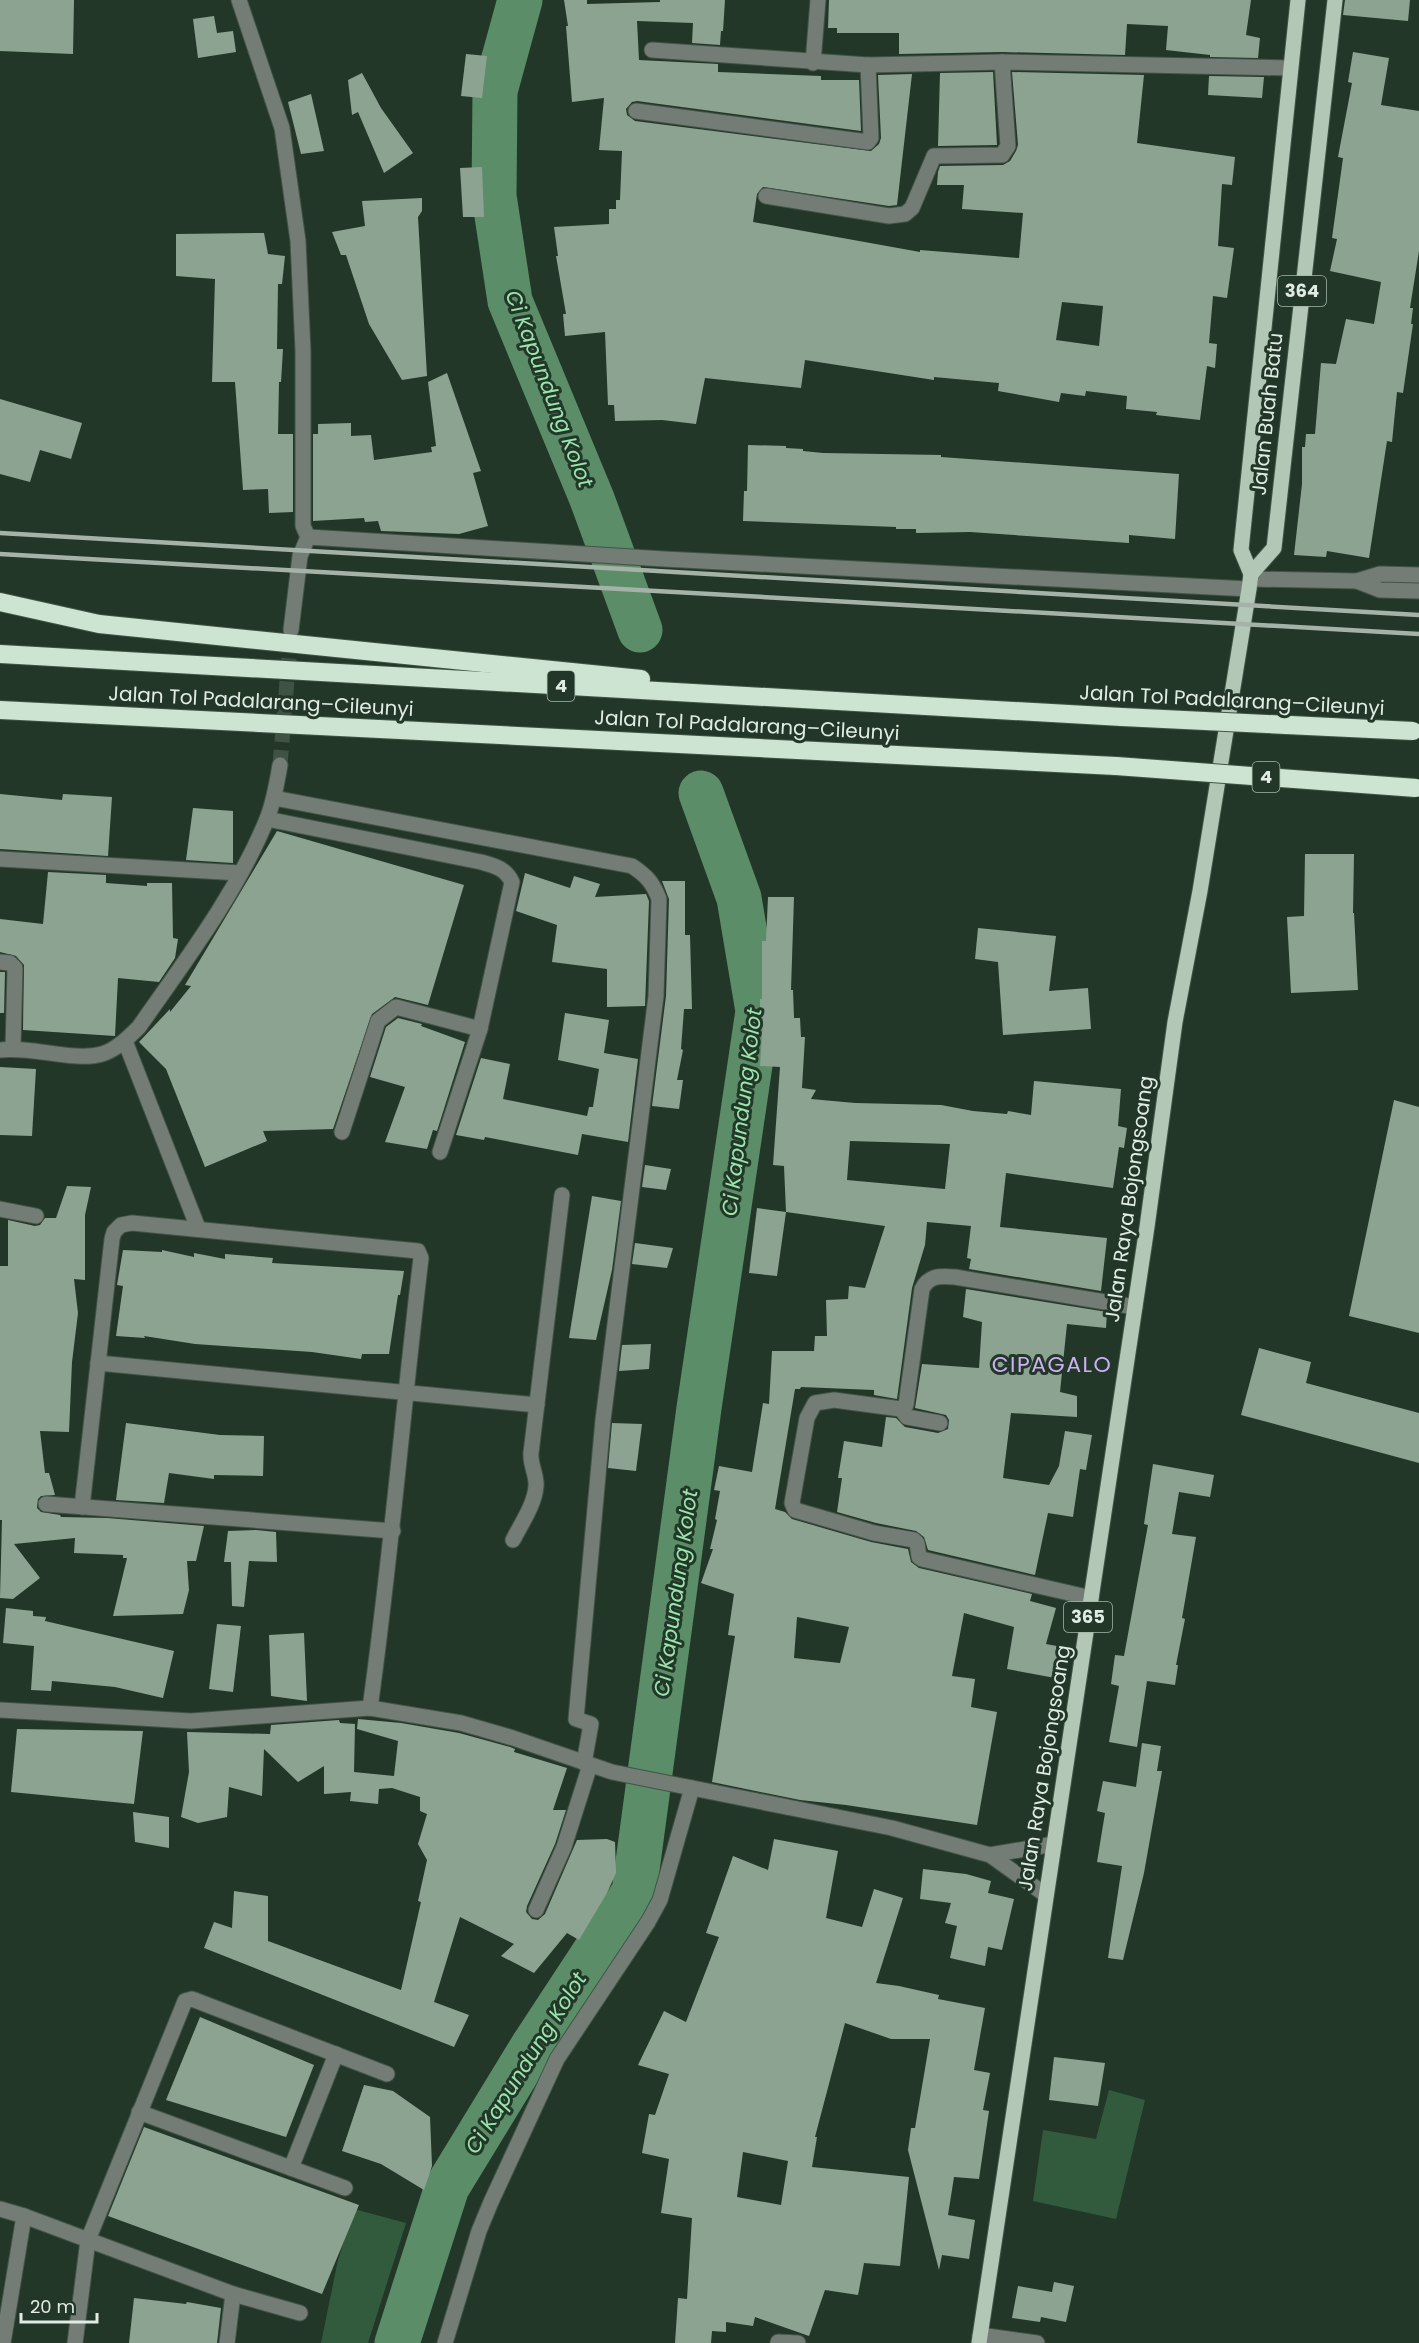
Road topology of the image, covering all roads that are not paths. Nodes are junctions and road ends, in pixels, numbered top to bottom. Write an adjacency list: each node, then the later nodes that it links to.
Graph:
1 (239, 0): 12 (street)
2 (818, 0): 7 (street)
3 (1298, 0): 9 (main road, Jalan Buah Batu / 364)
4 (1335, 0): 14 (main road, Jalan Buah Batu / 364)
5 (652, 50): 7 (street)
6 (1002, 62): 8 (street); 9 (street); 11 (street)
7 (813, 63): 8 (street)
8 (868, 65): 10 (street)
9 (1290, 68): 14 (main road, Jalan Buah Batu / 364)
10 (636, 111)
11 (766, 196)
12 (308, 537): 14 (street); 18 (street)
13 (1419, 575): 15 (street)
14 (1250, 581): 15 (street); 23 (main road, Jalan Buah Batu)
15 (1357, 581): 16 (street)
16 (1419, 591)
17 (0, 602): 20 (highway)
18 (291, 630)
19 (0, 654): 20 (highway, Jalan Tol Padalarang–Cileunyi / 4)
20 (901, 705): 22 (highway, Jalan Tol Padalarang–Cileunyi / 4, bridge)
21 (0, 710): 25 (highway, Jalan Tol Padalarang–Cileunyi / 4, bridge)
22 (1416, 731)
23 (1226, 738): 40 (main road, Jalan Raya Bojongsoang / 365)
24 (280, 765): 26 (street)
25 (1418, 788)
26 (274, 798): 27 (street); 53 (street)
27 (267, 819): 29 (street); 31 (street)
28 (0, 859): 29 (street)
29 (240, 873): 32 (street)
30 (0, 962): 33 (street)
31 (480, 1029): 34 (street); 35 (street)
32 (125, 1041): 33 (street); 39 (street)
33 (7, 1049)
34 (342, 1132)
35 (440, 1152)
36 (562, 1195): 43 (street)
37 (0, 1209): 38 (street)
38 (36, 1216)
39 (198, 1228): 41 (street); 42 (street)
40 (1135, 1307): 44 (street); 50 (main road, Jalan Raya Bojongsoang / 365)
41 (98, 1364): 42 (street); 47 (street)
42 (405, 1391): 43 (street); 48 (street)
43 (537, 1405): 49 (street)
44 (902, 1409): 45 (street); 50 (street)
45 (940, 1423)
46 (46, 1504): 47 (street)
47 (82, 1507): 48 (street)
48 (393, 1530): 51 (street)
49 (513, 1540)
50 (1091, 1598): 55 (main road, Jalan Raya Bojongsoang / 365)
51 (370, 1708): 52 (street); 53 (street)
52 (0, 1710)
53 (587, 1764): 54 (street); 58 (street)
54 (692, 1788): 56 (street); 74 (street)
55 (1054, 1844): 56 (street); 57 (main road, Jalan Raya Bojongsoang / 365)
56 (990, 1855): 57 (street)
57 (1046, 1894): 69 (main road, Jalan Raya Bojongsoang / 365)
58 (536, 1910)
59 (336, 2054): 60 (street); 61 (street); 62 (street)
60 (387, 2074)
61 (139, 2112): 62 (street); 66 (street)
62 (291, 2168): 63 (street)
63 (345, 2188)
64 (0, 2209): 65 (street)
65 (24, 2216): 66 (street); 71 (street)
66 (88, 2240): 67 (street); 72 (street)
67 (233, 2294): 68 (street); 73 (street)
68 (300, 2313)
69 (979, 2339): 76 (street)
70 (778, 2342): 75 (street)
71 (3, 2343)
72 (75, 2343)
73 (226, 2343)
74 (445, 2343)
75 (798, 2343)
76 (1037, 2343)

